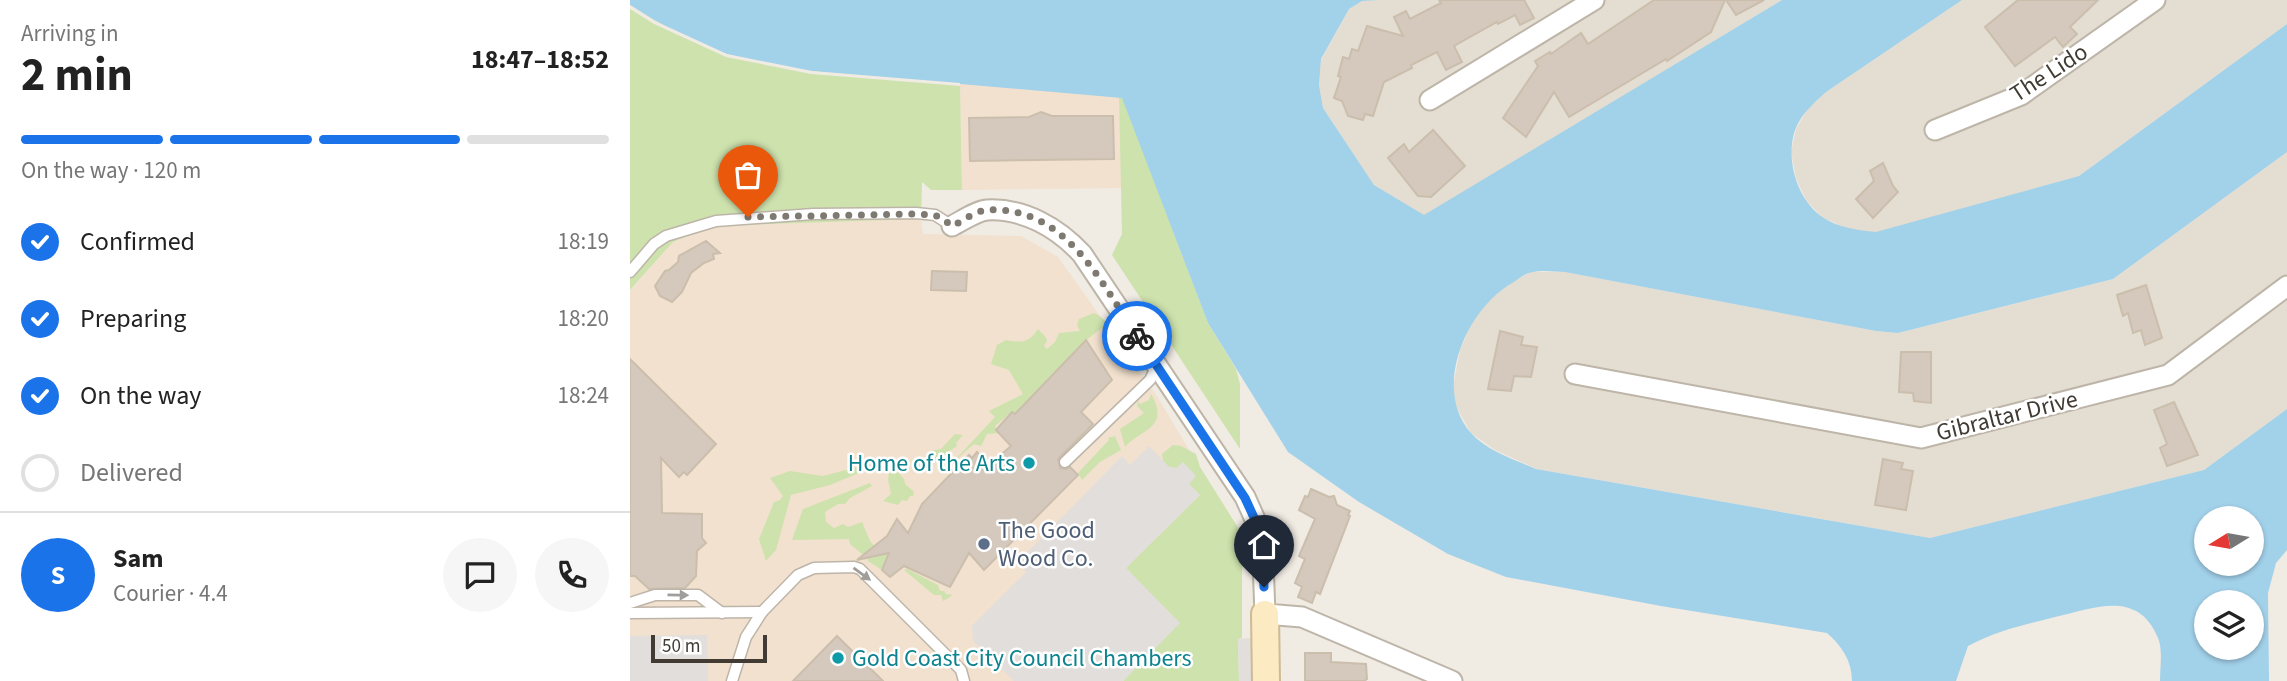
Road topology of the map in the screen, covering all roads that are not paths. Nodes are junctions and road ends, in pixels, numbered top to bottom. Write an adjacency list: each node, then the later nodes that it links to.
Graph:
1 (1594, 0): 3 (street)
2 (2155, 0): 4 (street, The Lido)
3 (1430, 100)
4 (1934, 130)
5 (953, 226): 6 (lane); 8 (street)
6 (630, 272)
7 (2287, 286): 9 (street, Gibraltar Drive)
8 (1157, 366): 10 (lane); 15 (street)
9 (1575, 374)
10 (1065, 462)
11 (630, 603): 14 (lane, one-way to 14)
12 (762, 612): 14 (lane); 16 (lane); 17 (lane, one-way to 17)
13 (630, 613): 14 (lane)
14 (722, 613)
15 (1265, 614): 18 (street); 19 (street)
16 (732, 681)
17 (964, 681)
18 (1266, 681)
19 (1452, 681)

